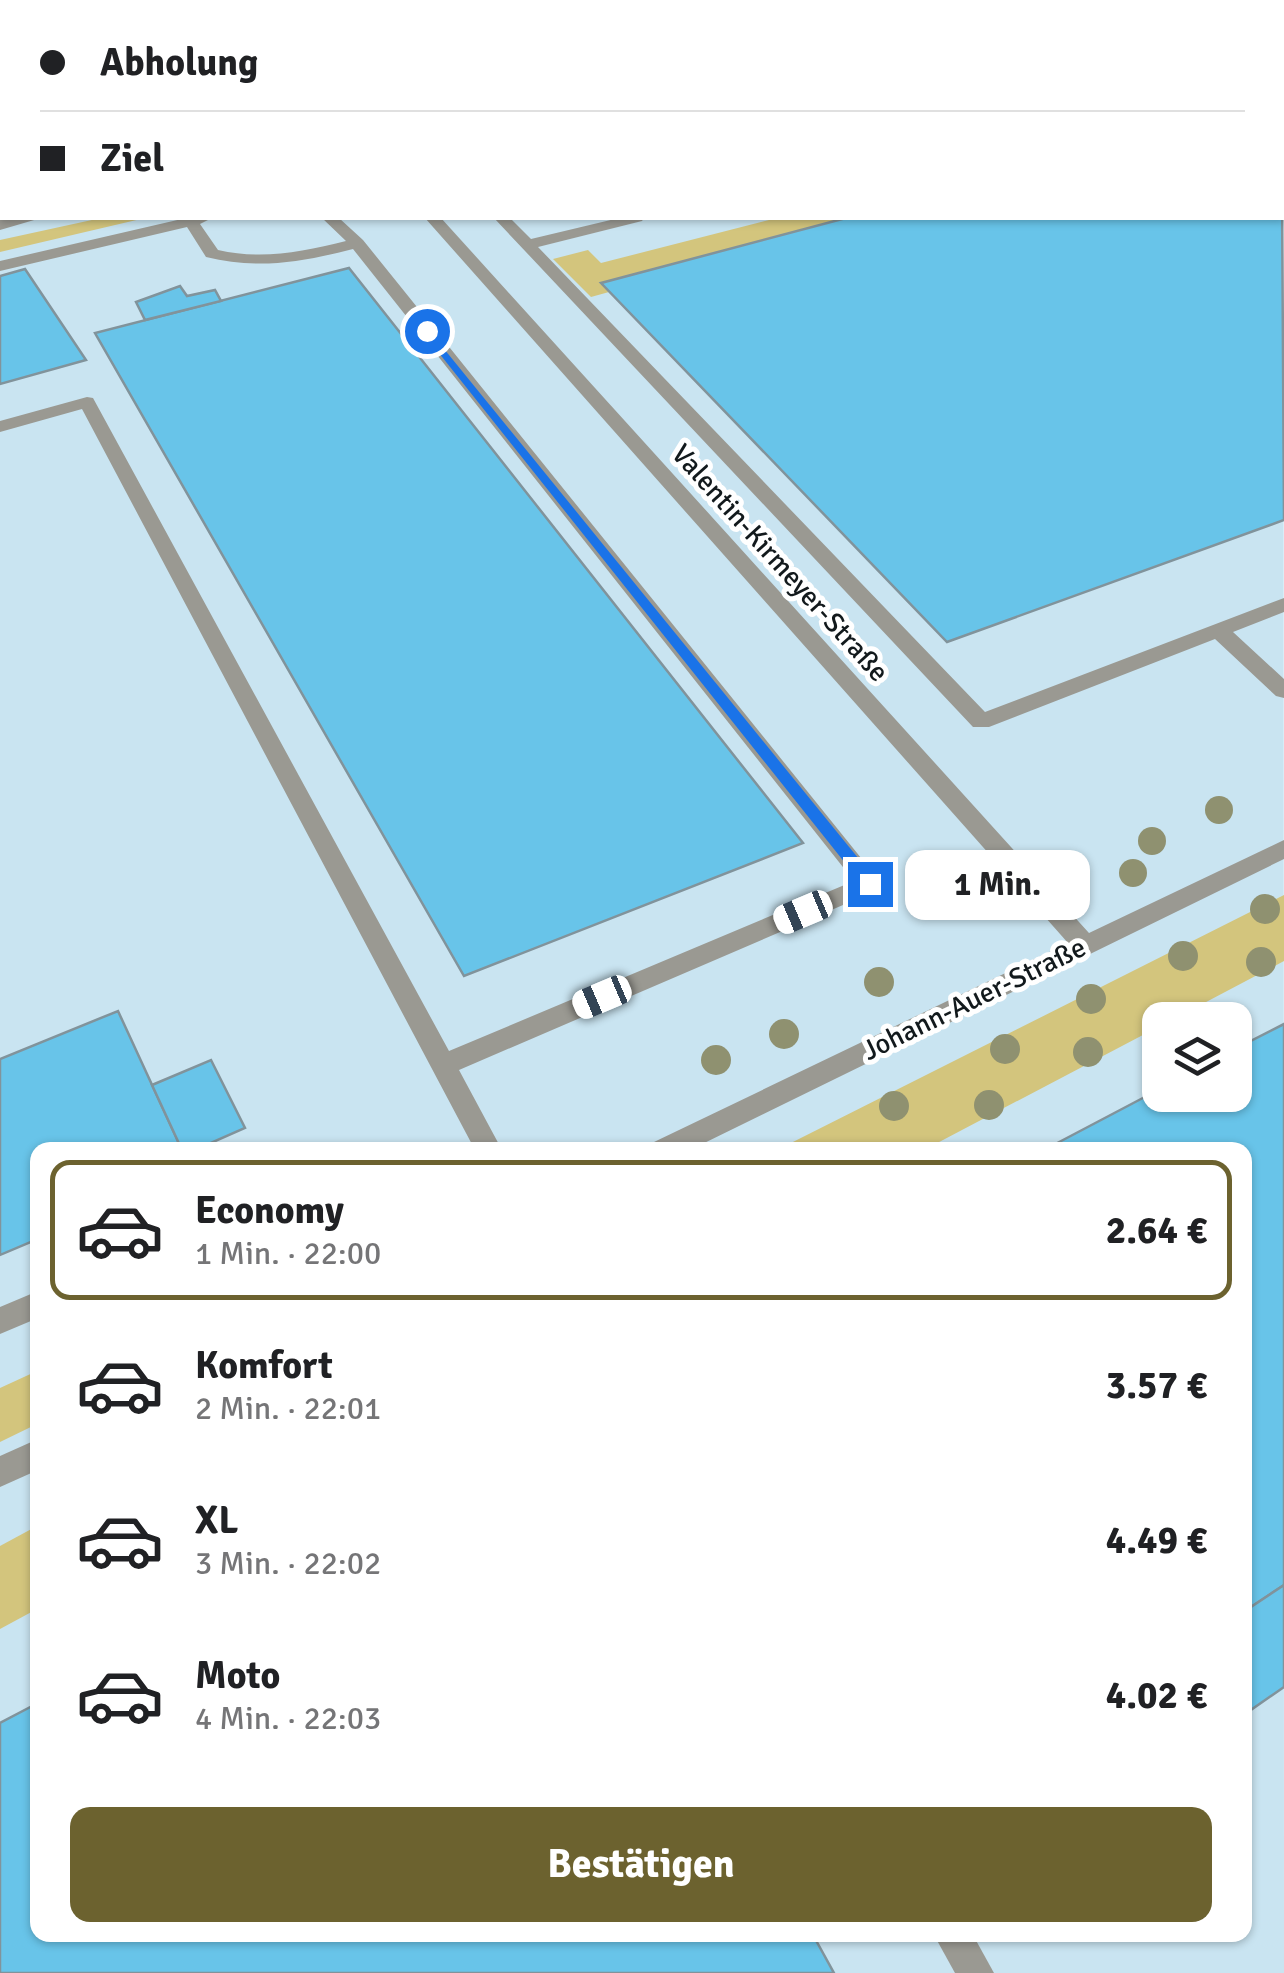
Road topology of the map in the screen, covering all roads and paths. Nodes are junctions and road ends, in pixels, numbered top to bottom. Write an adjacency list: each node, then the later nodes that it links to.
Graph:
1 (26, 220): 8 (street)
2 (193, 220): 11 (street)
3 (197, 220): 9 (street)
4 (332, 220): 9 (street)
5 (435, 220): 17 (street, Valentin-Kirmeyer-Straße)
6 (504, 220): 10 (street)
7 (628, 220): 10 (street)
8 (0, 226)
9 (357, 243): 18 (street)
10 (528, 245): 14 (street)
11 (0, 266)
12 (0, 428): 18 (street)
13 (1284, 604): 14 (street)
14 (1218, 630): 15 (street)
15 (1284, 691)
16 (1284, 849): 17 (street, Johann-Auer-Straße)
17 (1086, 946): 20 (street, Johann-Auer-Straße)
18 (443, 1065): 19 (street)
19 (485, 1142)
20 (681, 1142)
21 (30, 1308): 22 (street)
22 (0, 1321)
23 (30, 1458): 24 (street)
24 (0, 1472)
25 (956, 1942): 26 (street)
26 (976, 1973)

